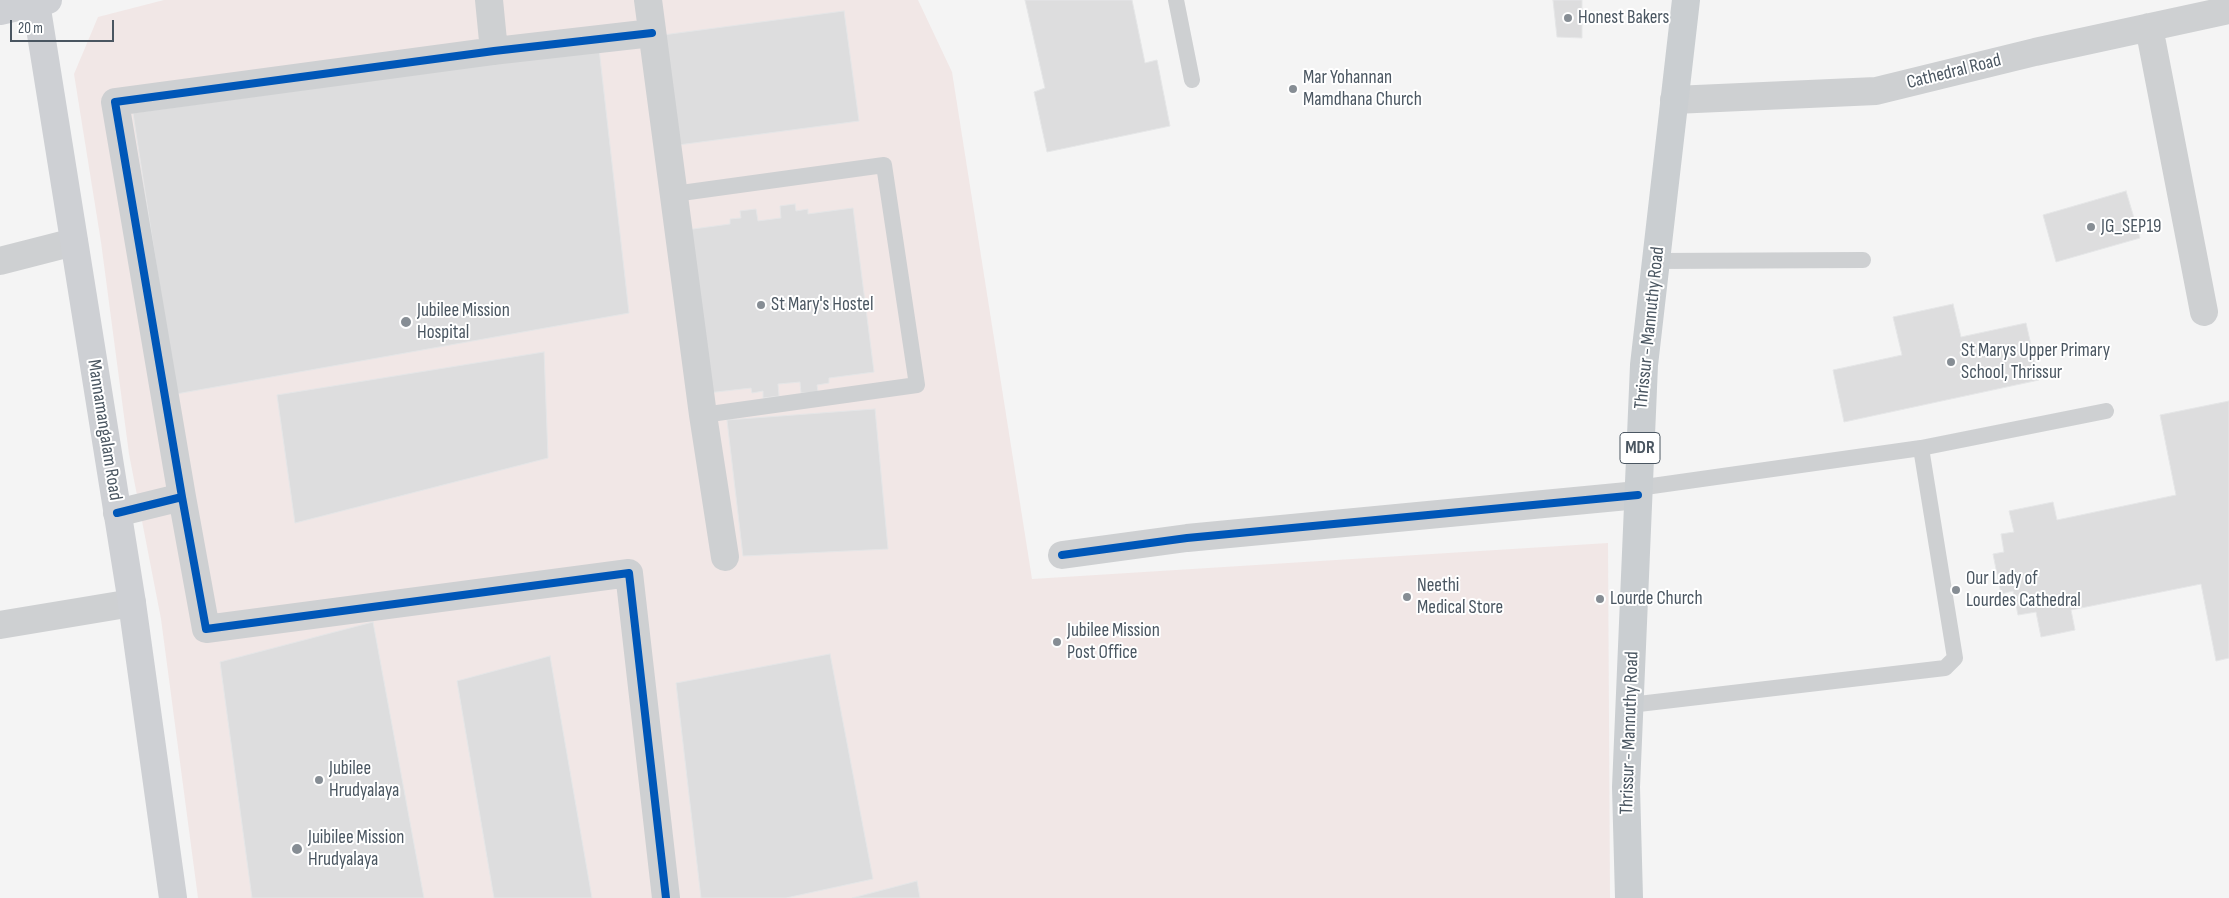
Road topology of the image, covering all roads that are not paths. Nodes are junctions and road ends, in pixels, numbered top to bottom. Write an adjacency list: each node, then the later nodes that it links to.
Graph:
1 (489, 0): 10 (street)
2 (648, 0): 9 (street)
3 (1176, 0): 11 (lane)
4 (1686, 0): 12 (main road, Thrissur - Mannuthy Road / MDR)
5 (42, 2): 7 (main road); 14 (main road, Mannamangalam Road)
6 (2229, 10): 8 (street, Cathedral Road)
7 (0, 11)
8 (2149, 27): 12 (street, Cathedral Road); 18 (street)
9 (652, 33): 10 (street); 13 (street)
10 (494, 51): 23 (street)
11 (1192, 80)
12 (1674, 100): 17 (main road, Thrissur - Mannuthy Road / MDR)
13 (674, 194): 20 (street); 20 (lane)
14 (74, 242): 16 (street); 24 (main road, Mannamangalam Road)
15 (1863, 260): 17 (lane)
16 (0, 261)
17 (1656, 261): 22 (main road, Thrissur - Mannuthy Road / MDR)
18 (2204, 312)
19 (2106, 411): 21 (lane)
20 (703, 415): 26 (street)
21 (1921, 448): 22 (lane); 29 (lane)
22 (1638, 492): 25 (street); 29 (main road, Thrissur - Mannuthy Road / MDR)
23 (182, 497): 24 (street); 31 (street)
24 (117, 513): 27 (main road, Mannamangalam Road)
25 (1062, 555)
26 (725, 557)
27 (132, 603): 28 (street); 30 (main road, Mannamangalam Road)
28 (0, 625)
29 (1630, 705): 32 (main road, Thrissur - Mannuthy Road / MDR)
30 (173, 898)
31 (666, 898)
32 (1629, 898)

